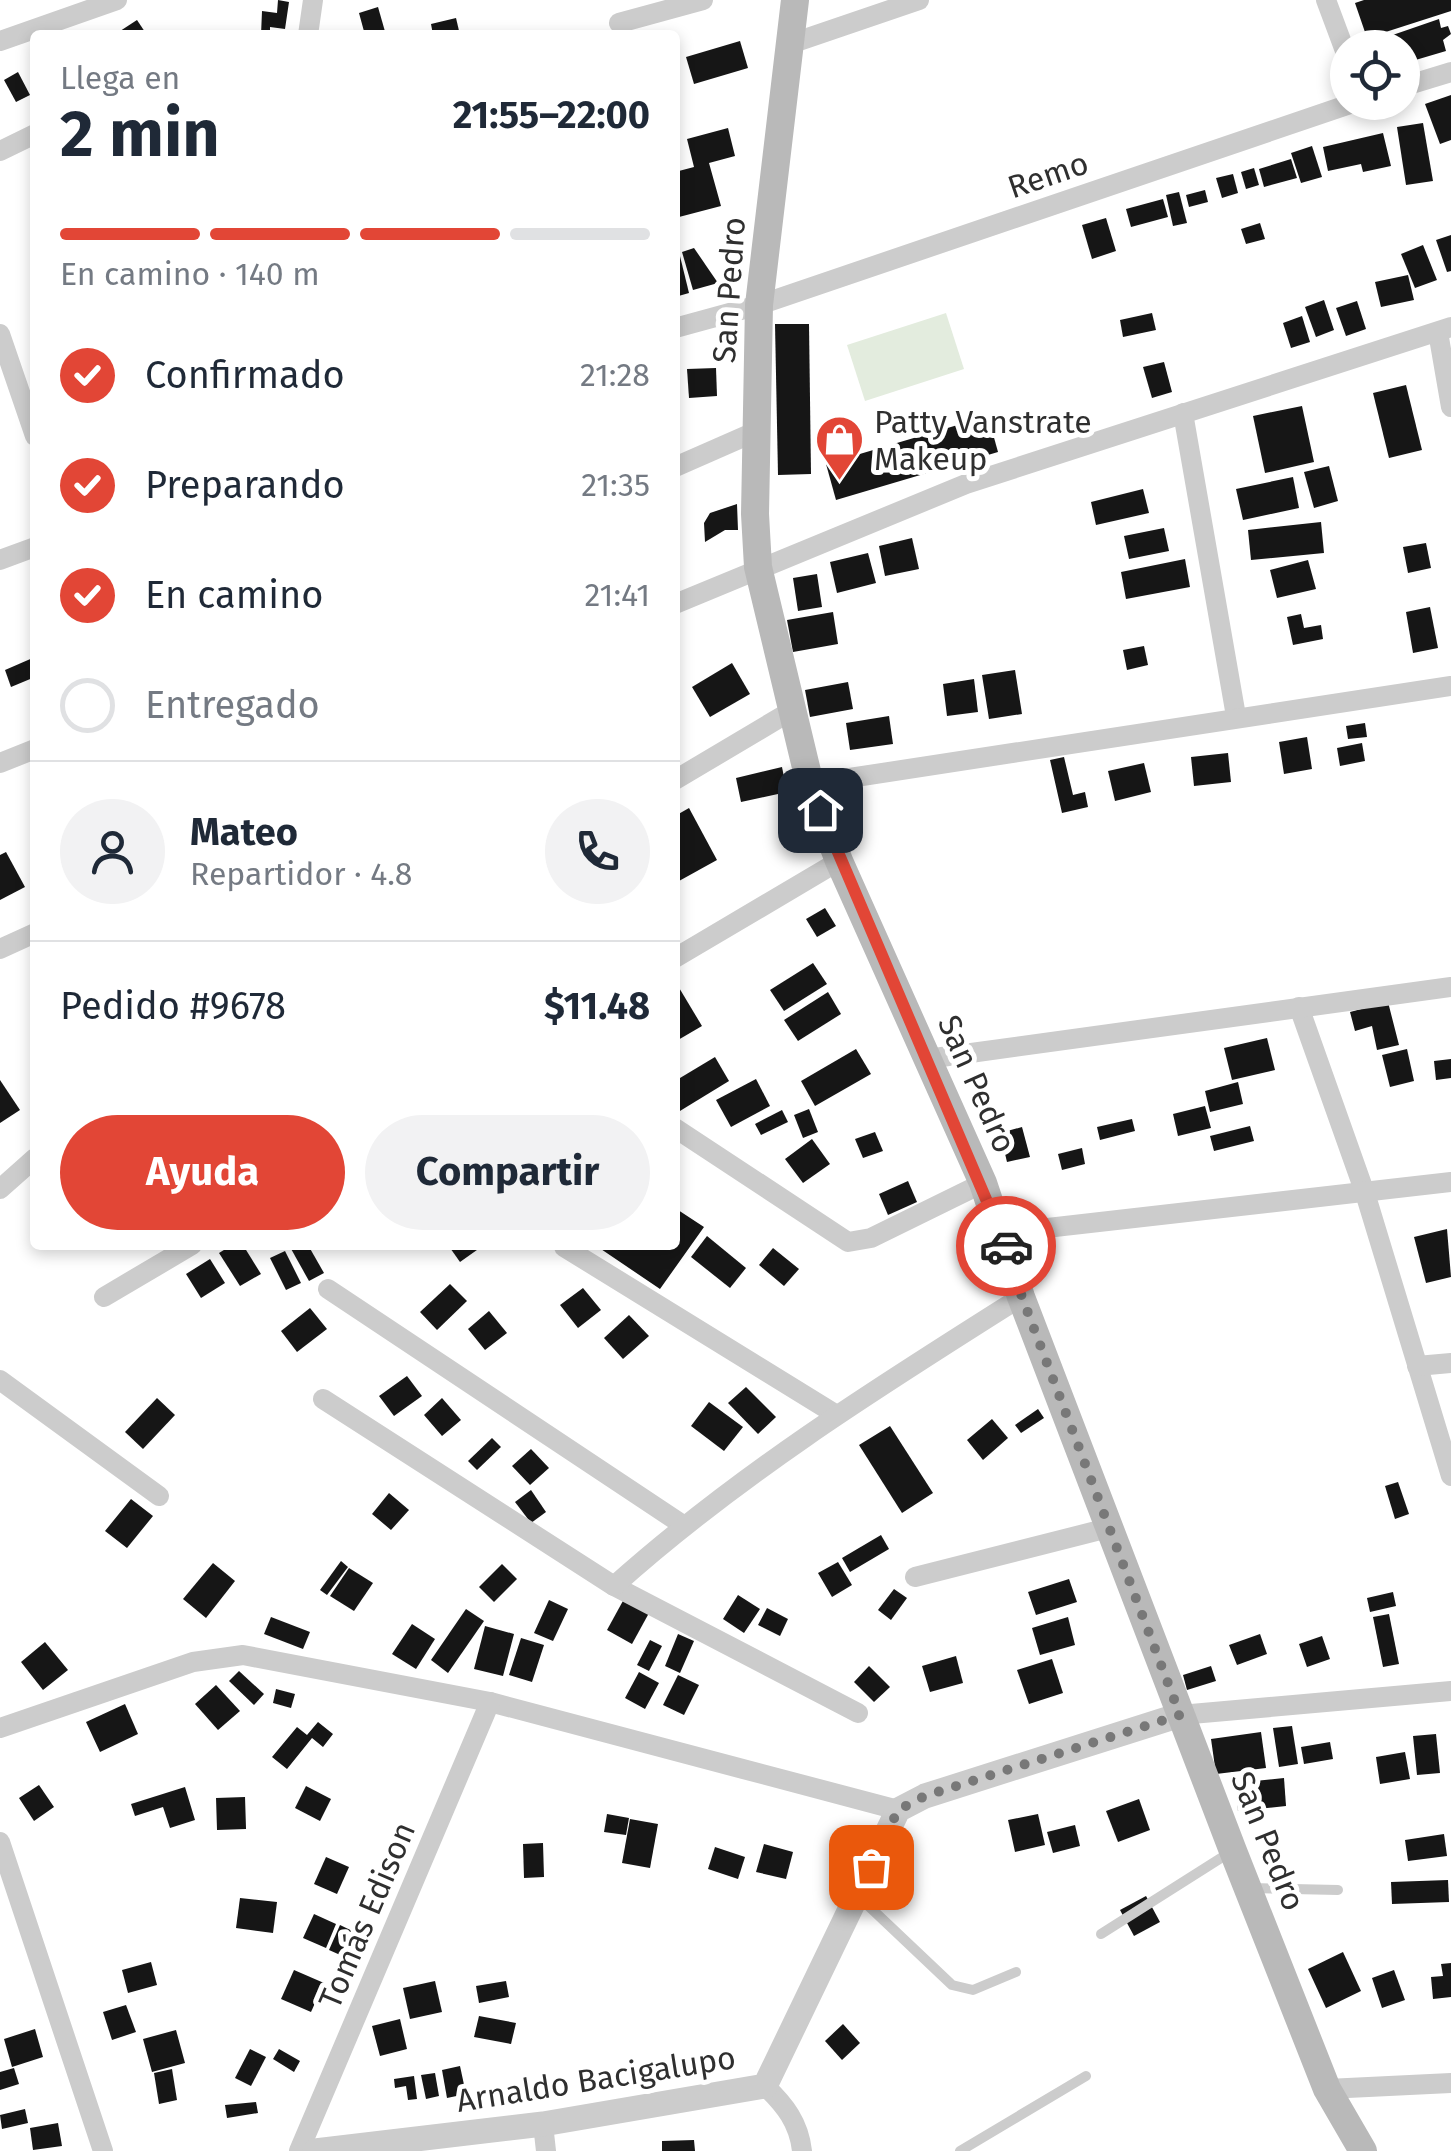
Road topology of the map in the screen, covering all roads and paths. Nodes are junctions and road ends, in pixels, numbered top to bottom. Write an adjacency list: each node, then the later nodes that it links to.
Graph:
1 (118, 0): 8 (street)
2 (313, 0): 9 (street)
3 (703, 0): 7 (street)
4 (795, 0): 13 (main road, San Pedro)
5 (919, 0): 13 (street)
6 (1326, 0): 10 (street)
7 (619, 23)
8 (32, 30)
9 (309, 30)
10 (1337, 30)
11 (30, 31): 12 (street)
12 (0, 41)
13 (790, 44): 19 (main road, San Pedro)
14 (1451, 72): 15 (street)
15 (1420, 81)
16 (1330, 111): 19 (street, Remo)
17 (30, 136): 18 (street)
18 (0, 151)
19 (759, 305): 20 (street, Remo); 26 (main road, San Pedro)
20 (680, 327)
21 (1444, 330): 23 (street); 24 (street)
22 (0, 334): 25 (street)
23 (1451, 407)
24 (1183, 413): 30 (street); 34 (street)
25 (30, 421)
26 (757, 431): 27 (street); 30 (main road, San Pedro)
27 (680, 466)
28 (30, 549): 29 (street)
29 (0, 560)
30 (758, 567): 31 (street); 33 (main road, San Pedro)
31 (680, 602)
32 (1451, 686): 34 (street)
33 (791, 712): 37 (street); 38 (main road, San Pedro)
34 (1236, 716): 38 (street)
35 (30, 751): 36 (street)
36 (0, 763)
37 (680, 777)
38 (810, 784): 39 (main road, San Pedro)
39 (839, 860): 42 (street); 45 (main road, San Pedro)
40 (30, 935): 41 (street)
41 (0, 949)
42 (680, 955)
43 (1451, 986): 44 (street)
44 (1299, 1008): 45 (street); 51 (street)
45 (928, 1059): 49 (main road, San Pedro)
46 (680, 1131): 49 (street)
47 (30, 1162): 50 (street)
48 (1451, 1182): 51 (street)
49 (983, 1183): 52 (main road, San Pedro)
50 (0, 1188)
51 (1365, 1193): 52 (street); 59 (street)
52 (1003, 1232): 56 (main road, San Pedro)
53 (184, 1250): 57 (street)
54 (569, 1250): 62 (street)
55 (328, 1288): 65 (street)
56 (1022, 1297): 62 (street); 66 (main road, San Pedro)
57 (104, 1298)
58 (1451, 1363): 59 (street)
59 (1417, 1366): 63 (street)
60 (0, 1380): 64 (street)
61 (322, 1399): 68 (street)
62 (834, 1414): 65 (street)
63 (1451, 1476)
64 (159, 1496)
65 (683, 1525): 68 (street)
66 (1108, 1528): 67 (street); 72 (main road, San Pedro)
67 (915, 1577)
68 (614, 1586): 71 (street)
69 (1451, 1691): 72 (street)
70 (490, 1702): 73 (street); 74 (street); 88 (street, Tomás Edison)
71 (858, 1713)
72 (1180, 1715): 74 (street); 76 (main road, San Pedro)
73 (0, 1728)
74 (898, 1810): 79 (street, Arnaldo Bacigalupo)
75 (0, 1842): 87 (street)
76 (1233, 1851): 77 (main road, San Pedro); 80 (lane)
77 (1249, 1888): 78 (lane); 85 (main road, San Pedro)
78 (1338, 1890)
79 (857, 1895): 81 (lane); 84 (street, Arnaldo Bacigalupo)
80 (1101, 1934)
81 (1016, 1972)
82 (1086, 2076): 92 (lane)
83 (1451, 2083): 85 (street)
84 (765, 2086): 86 (street, Arnaldo Bacigalupo); 91 (street)
85 (1327, 2089): 93 (main road, San Pedro)
86 (543, 2124): 89 (street, Arnaldo Bacigalupo); 90 (street)
87 (102, 2151)
88 (299, 2151)
89 (315, 2151)
90 (546, 2151)
91 (802, 2151)
92 (960, 2151)
93 (1363, 2151)

